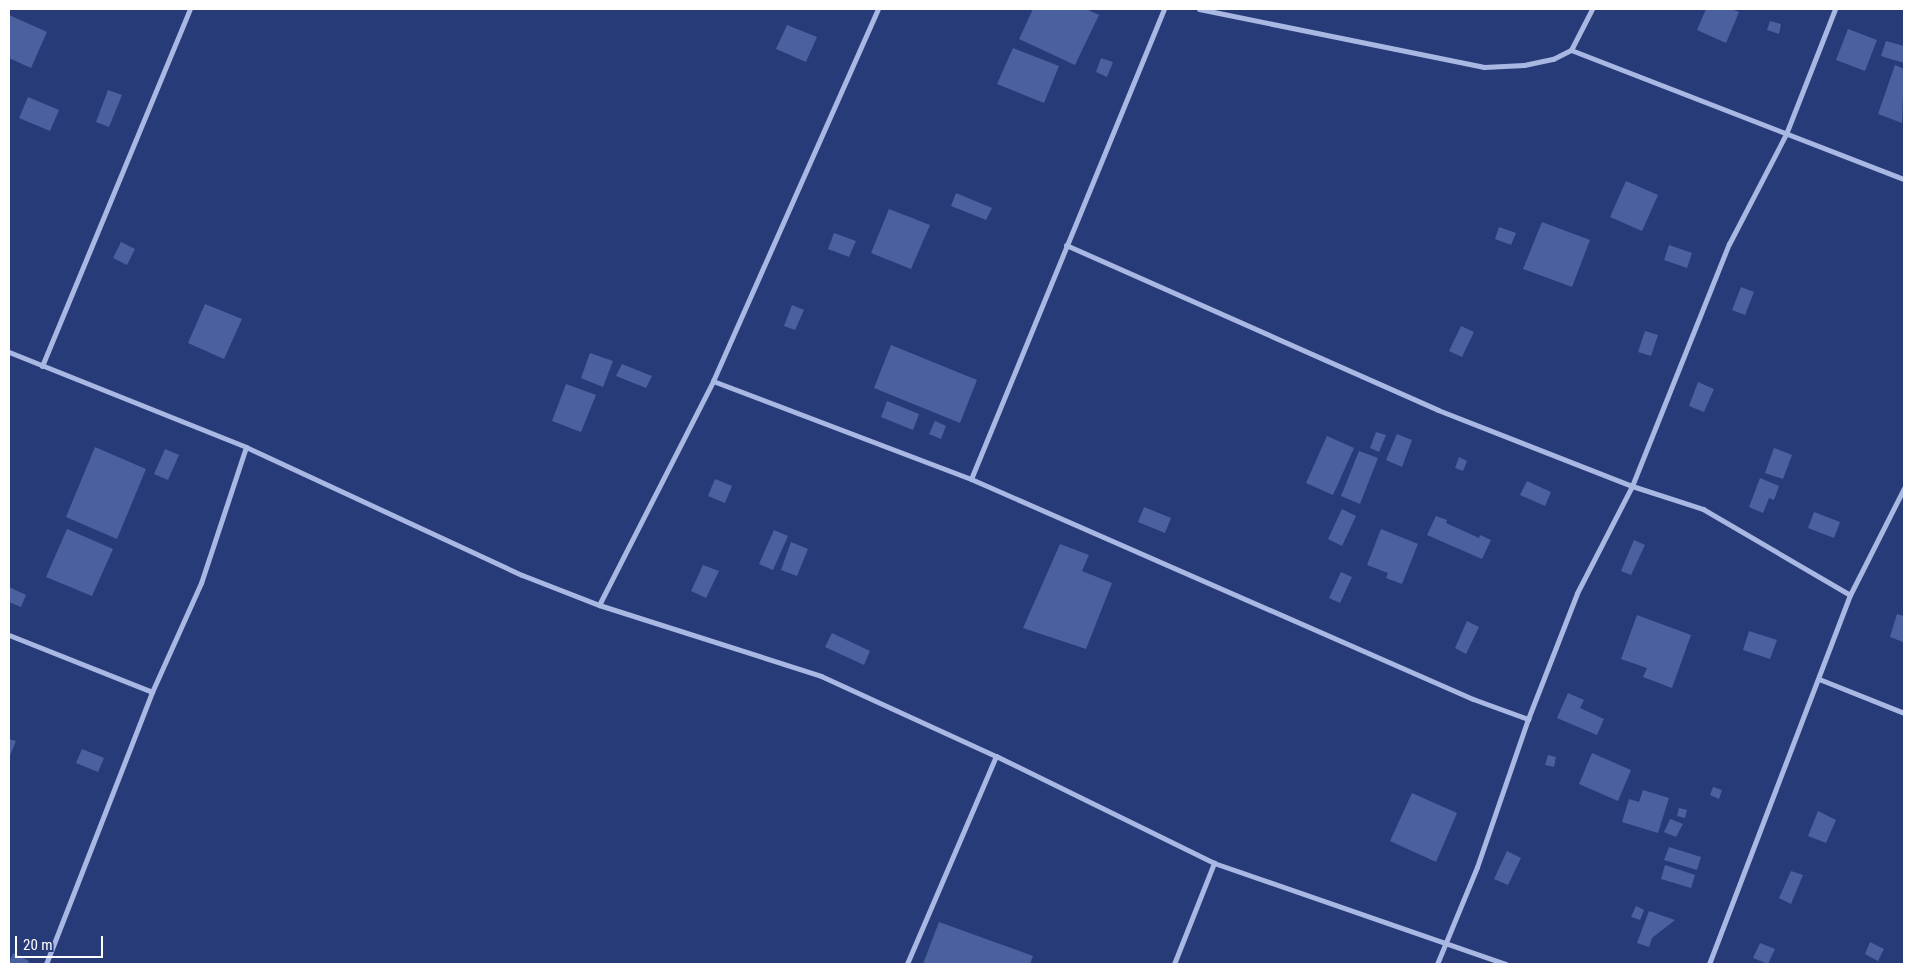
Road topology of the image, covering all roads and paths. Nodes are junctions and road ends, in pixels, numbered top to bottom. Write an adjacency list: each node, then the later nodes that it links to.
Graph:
1 (190, 9): 12 (street)
2 (878, 9): 13 (street)
3 (1164, 9): 10 (street)
4 (1199, 9): 7 (street)
5 (1592, 9): 7 (street)
6 (1835, 9): 8 (street)
7 (1571, 50): 8 (street)
8 (1786, 134): 9 (street); 16 (street)
9 (1904, 179)
10 (1066, 244): 15 (street); 16 (street)
11 (9, 352): 12 (street)
12 (42, 366): 14 (street)
13 (713, 381): 15 (street); 19 (street)
14 (246, 448): 19 (street); 22 (street)
15 (972, 479): 24 (street)
16 (1632, 486): 18 (street); 24 (street)
17 (1904, 488): 18 (street)
18 (1850, 595): 21 (street)
19 (599, 605): 25 (street)
20 (9, 635): 22 (street)
21 (1819, 679): 23 (street); 33 (street)
22 (152, 692): 28 (street)
23 (1904, 713)
24 (1528, 719): 27 (street)
25 (996, 756): 26 (street); 29 (street)
26 (1214, 863): 27 (street); 30 (street)
27 (1446, 942): 31 (street); 32 (street)
28 (46, 964)
29 (907, 964)
30 (1174, 964)
31 (1437, 964)
32 (1506, 964)
33 (1709, 964)

